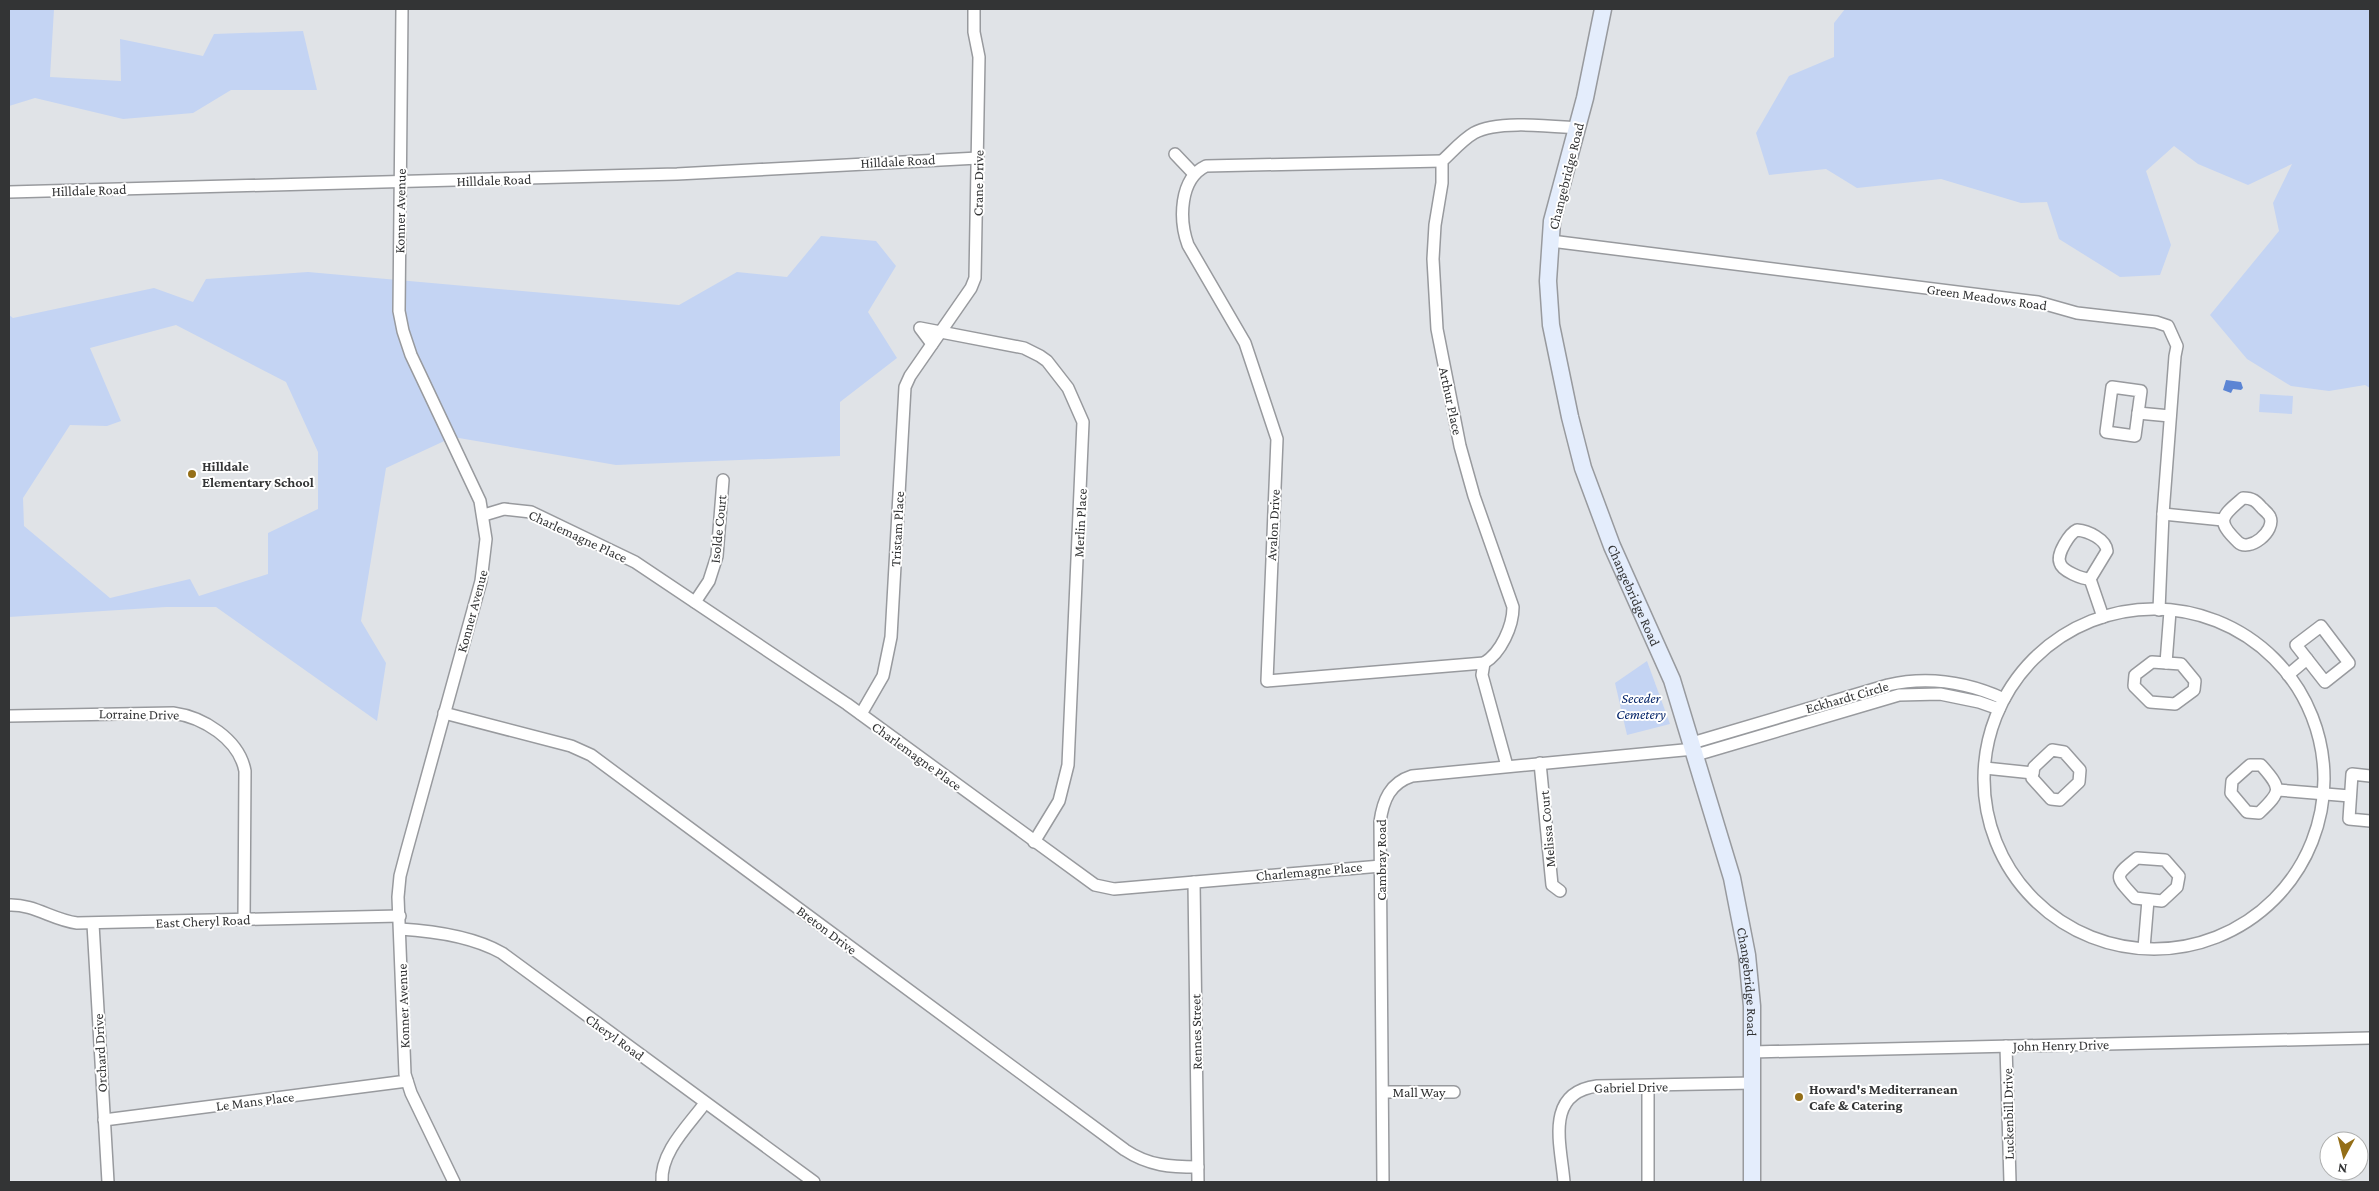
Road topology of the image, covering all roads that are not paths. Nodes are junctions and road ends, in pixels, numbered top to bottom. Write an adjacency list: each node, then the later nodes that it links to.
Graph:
1 (402, 9): 9 (street, Konner Avenue)
2 (974, 9): 6 (street, Crane Drive)
3 (1603, 9): 4 (main road, Changebridge Road)
4 (1577, 128): 7 (street); 11 (main road, Changebridge Road)
5 (1175, 154): 8 (street)
6 (978, 158): 9 (street, Hilldale Road); 12 (street, Crane Drive)
7 (1442, 161): 8 (street); 26 (street, Arthur Place)
8 (1194, 174): 26 (street, Avalon Drive)
9 (400, 182): 10 (street, Hilldale Road); 18 (street, Konner Avenue)
10 (9, 192)
11 (1551, 241): 15 (street, Green Meadows Road); 32 (main road, Changebridge Road)
12 (941, 332): 13 (street, Crane Drive); 13 (street, Merlin Place); 42 (street, Merlin Place)
13 (932, 344): 30 (street, Tristam Place)
14 (2138, 413): 14 (street); 15 (street)
15 (2170, 416): 17 (street, Green Meadows Road)
16 (723, 480): 21 (street, Isolde Court)
17 (2163, 514): 19 (street); 22 (street, Green Meadows Road)
18 (484, 515): 21 (street, Charlemagne Place); 29 (street, Konner Avenue)
19 (2223, 520): 19 (street)
20 (2090, 579): 20 (street); 23 (street)
21 (695, 602): 30 (street, Charlemagne Place)
22 (2164, 610): 23 (street); 25 (street, Green Meadows Road); 27 (street)
23 (2102, 617): 28 (street)
24 (2307, 659): 24 (street); 27 (street)
25 (2166, 662): 25 (street)
26 (1484, 663): 34 (street)
27 (2288, 675): 39 (street)
28 (2002, 704): 32 (street, Eckhardt Circle); 35 (street)
29 (444, 713): 48 (street, Konner Avenue); 63 (street, Breton Drive)
30 (861, 714): 42 (street, Charlemagne Place)
31 (9, 716): 49 (street, Lorraine Drive)
32 (1694, 749): 33 (street, Cambray Road); 55 (main road, Changebridge Road)
33 (1540, 763): 34 (street, Cambray Road); 45 (street, Melissa Court)
34 (1507, 766): 43 (street, Cambray Road)
35 (1985, 768): 36 (street); 52 (street)
36 (2033, 773): 36 (street)
37 (2370, 776): 40 (street)
38 (2278, 790): 38 (street); 39 (street)
39 (2323, 794): 40 (street); 52 (street)
40 (2350, 796): 41 (street)
41 (2370, 821)
42 (1034, 842): 44 (street, Charlemagne Place)
43 (1381, 866): 44 (street, Charlemagne Place); 59 (street, Cambray Road)
44 (1194, 882): 63 (street, Rennes Street)
45 (1560, 891)
46 (2148, 900): 46 (street); 52 (street)
47 (9, 905): 50 (street, East Cheryl Road)
48 (400, 916): 49 (street, East Cheryl Road); 51 (street, Konner Avenue)
49 (244, 919): 50 (street, East Cheryl Road)
50 (93, 924): 62 (street, Orchard Drive)
51 (400, 929): 56 (street, Konner Avenue); 61 (street, Cheryl Road)
52 (2144, 948)
53 (2370, 1038): 54 (street, John Henry Drive)
54 (2006, 1046): 55 (street, John Henry Drive); 73 (street, Luckenbill Drive)
55 (1752, 1052): 57 (main road, Changebridge Road)
56 (407, 1082): 62 (street, Le Mans Place); 65 (street, Konner Avenue)
57 (1753, 1084): 58 (street, Gabriel Drive); 72 (main road, Changebridge Road)
58 (1648, 1086): 70 (street, Gabriel Drive); 71 (street)
59 (1384, 1092): 60 (street, Mall Way); 69 (street, Cambray Road)
60 (1454, 1092)
61 (705, 1103): 66 (street); 67 (street, Cheryl Road)
62 (104, 1120): 64 (street, Orchard Drive)
63 (1198, 1167): 68 (street, Rennes Street)
64 (108, 1182)
65 (454, 1182)
66 (662, 1182)
67 (814, 1182)
68 (1198, 1182)
69 (1384, 1182)
70 (1564, 1182)
71 (1648, 1182)
72 (1752, 1182)
73 (2010, 1182)

